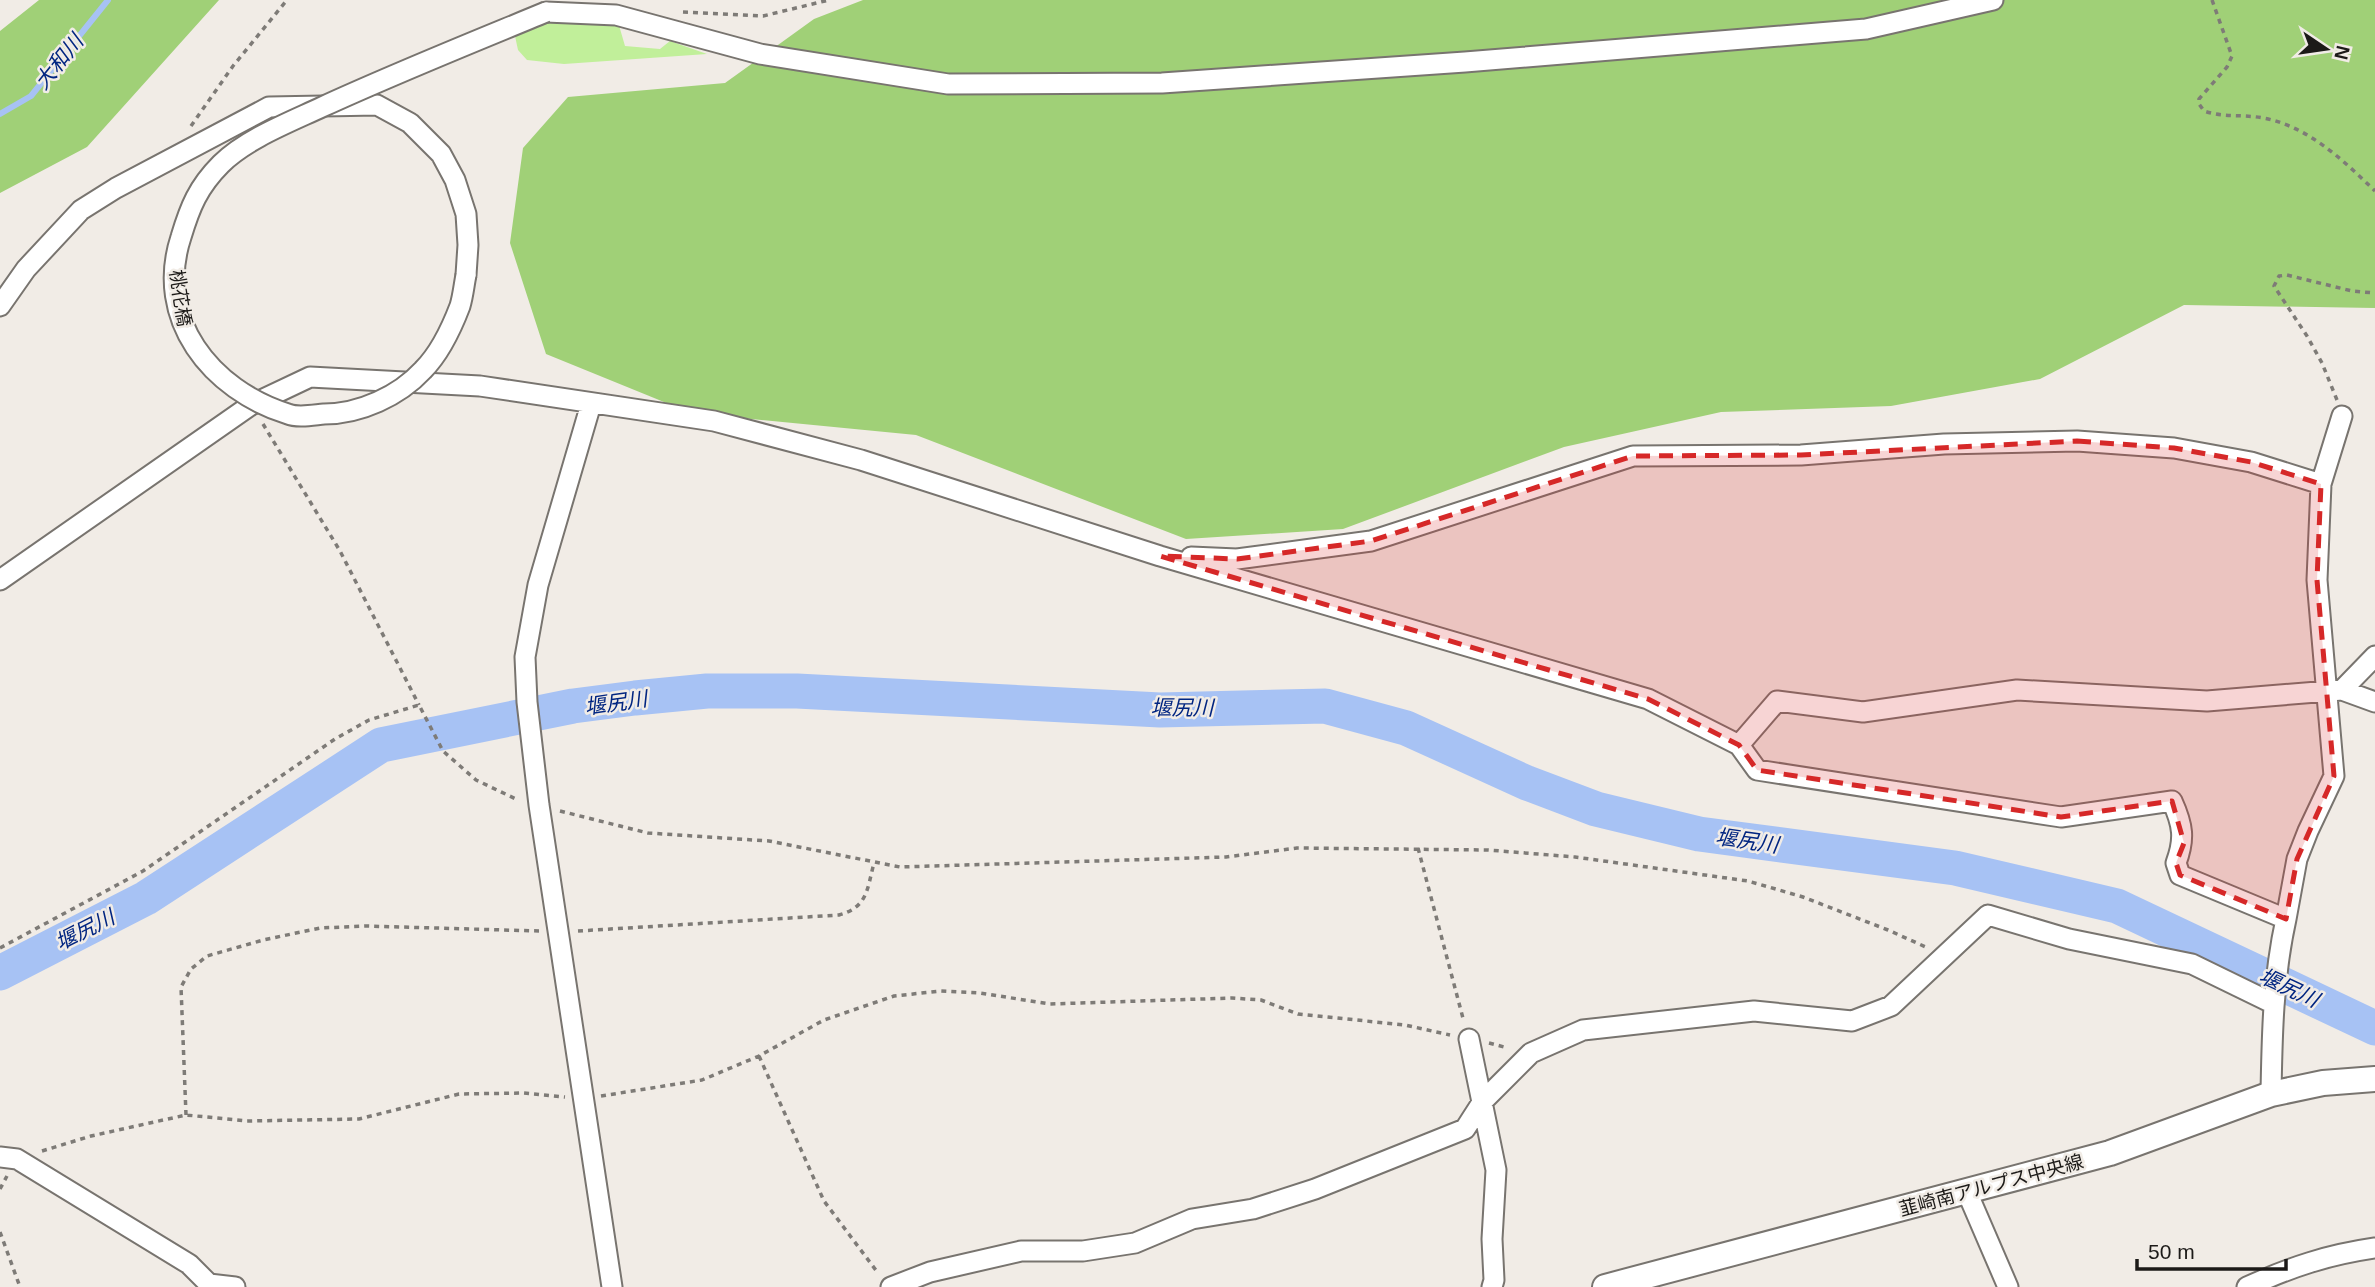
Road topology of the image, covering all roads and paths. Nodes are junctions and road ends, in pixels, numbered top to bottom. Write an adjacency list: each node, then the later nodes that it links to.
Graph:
1 (286, 0): 6 (path)
2 (829, 0): 5 (path)
3 (1993, 0): 9 (street, 桃花橋, bridge)
4 (2212, 0): 7 (path)
5 (680, 12)
6 (190, 127)
7 (2375, 191)
8 (2375, 293): 12 (path)
9 (0, 306)
10 (592, 404): 11 (street); 14 (street); 21 (street)
11 (251, 405): 15 (street); 19 (path)
12 (2342, 415): 13 (street)
13 (2321, 484): 14 (street); 17 (street)
14 (1160, 556): 20 (street)
15 (0, 580)
16 (2375, 656): 17 (street)
17 (2334, 691): 18 (street); 20 (street); 24 (street)
18 (2375, 702)
19 (419, 705): 21 (path); 26 (path)
20 (1738, 745): 24 (street)
21 (539, 805): 23 (path); 25 (street)
22 (1419, 848): 23 (path); 27 (path); 29 (path)
23 (874, 863): 25 (path)
24 (2286, 919): 28 (street)
25 (557, 932): 34 (street); 36 (path)
26 (0, 948)
27 (1946, 956): 28 (street); 30 (street)
28 (2272, 1003): 33 (street)
29 (1469, 1039): 30 (path); 31 (path); 35 (street)
30 (1531, 1053): 35 (street)
31 (759, 1056): 34 (path); 41 (path)
32 (2375, 1079): 33 (main road, 韮崎南アルプス中央線)
33 (2271, 1094): 38 (main road, 韮崎南アルプス中央線)
34 (583, 1099): 36 (path); 44 (street)
35 (1483, 1101): 41 (street); 45 (street)
36 (186, 1115): 37 (path)
37 (8, 1158): 43 (street)
38 (1967, 1192): 46 (main road, 韮崎南アルプス中央線); 47 (street)
39 (0, 1232): 42 (path)
40 (2375, 1248): 48 (street)
41 (886, 1282)
42 (20, 1287)
43 (235, 1287)
44 (612, 1287)
45 (1492, 1287)
46 (1605, 1287)
47 (2008, 1287)
48 (2247, 1287)

